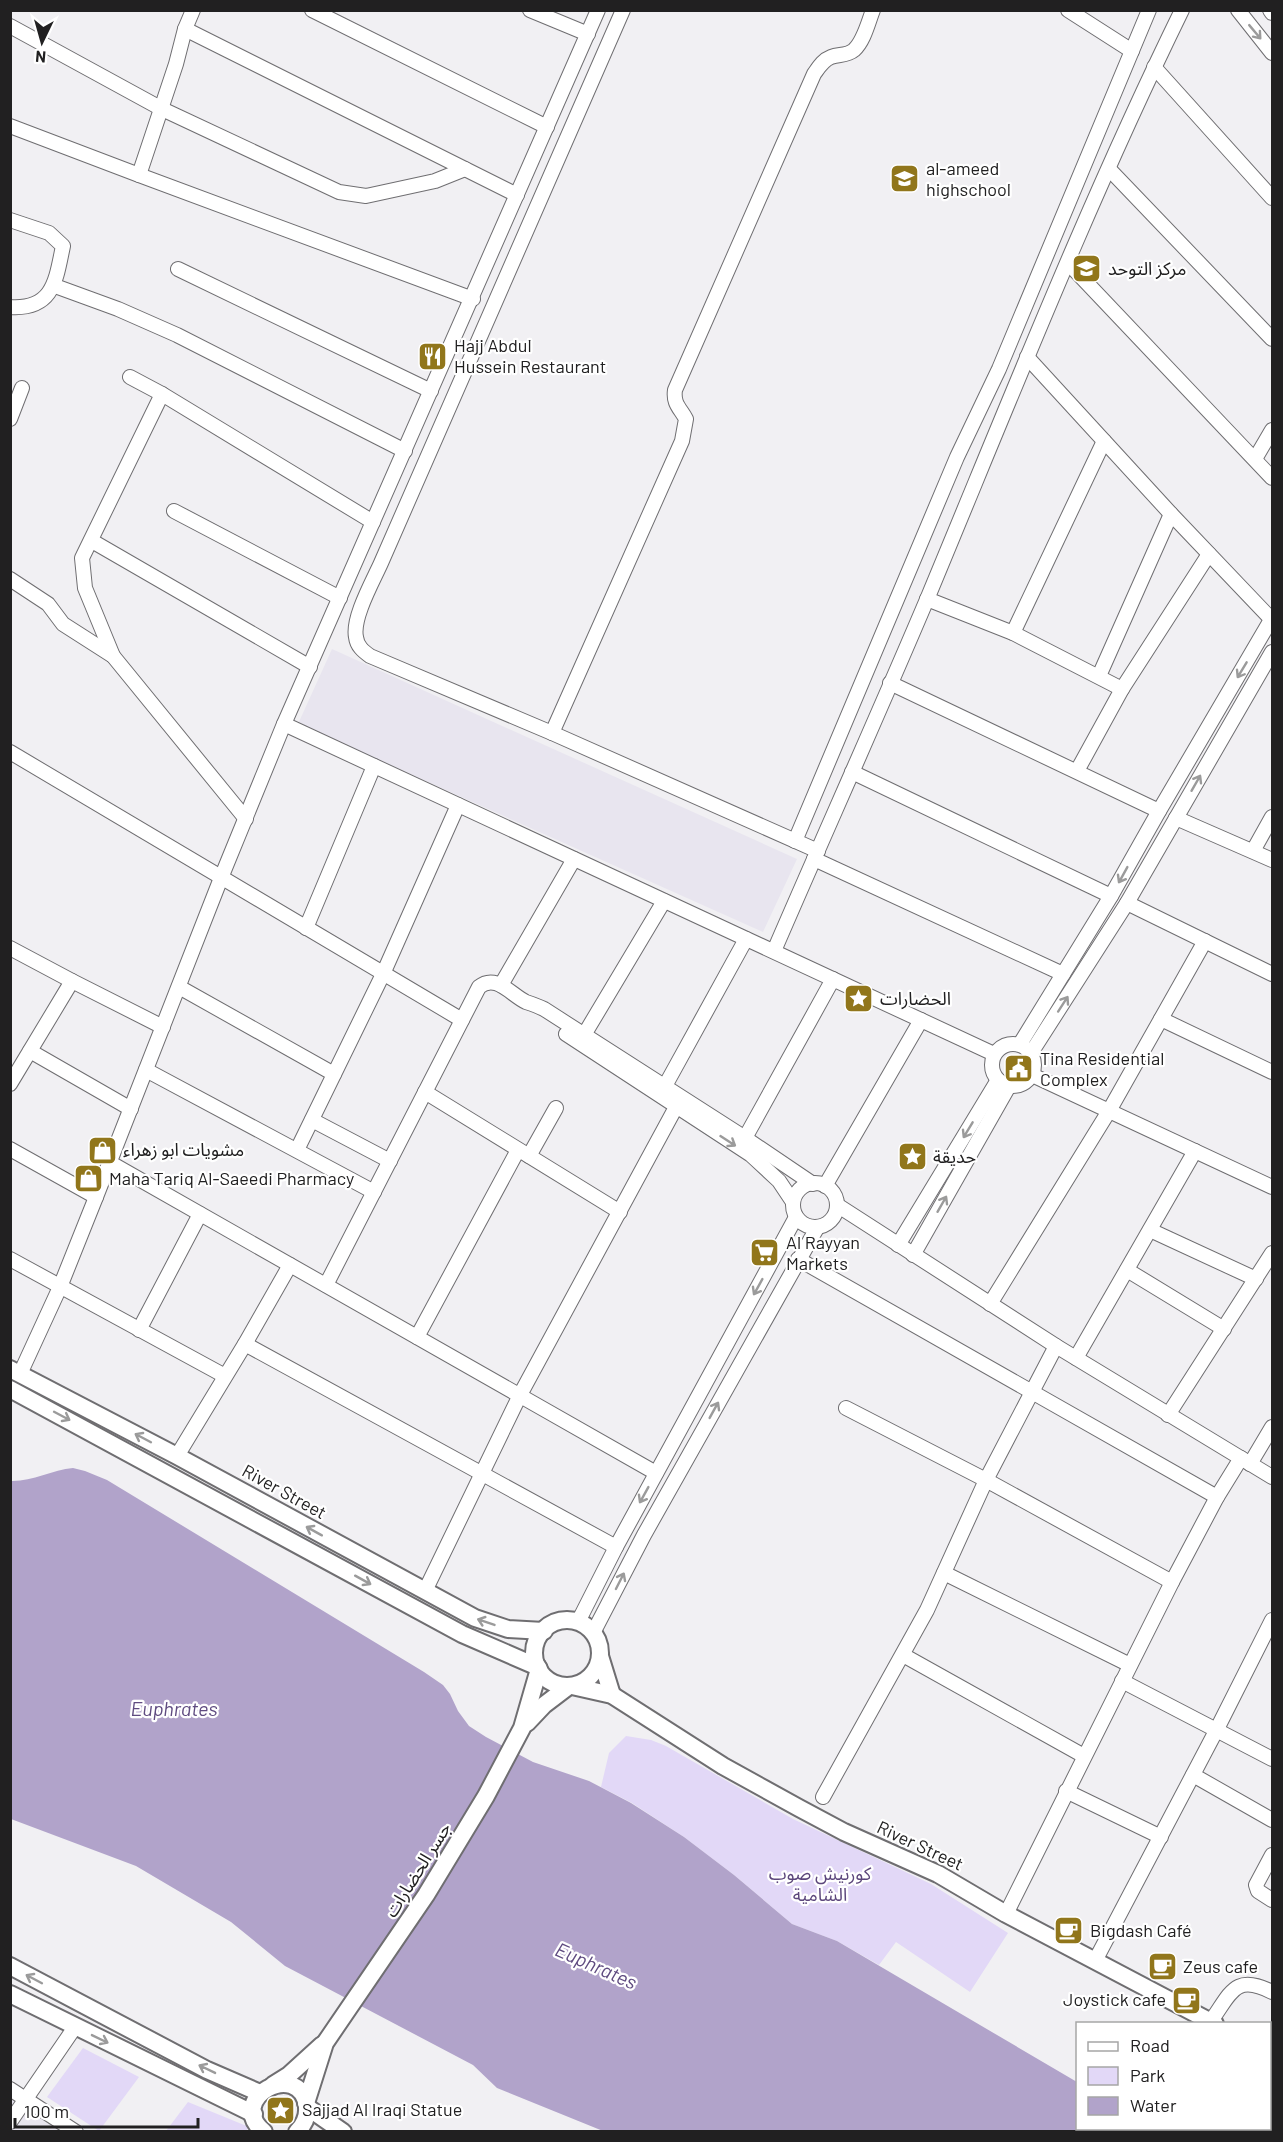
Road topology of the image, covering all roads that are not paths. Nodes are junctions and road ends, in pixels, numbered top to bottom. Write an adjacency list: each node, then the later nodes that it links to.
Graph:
1 (193, 10): 12 (street)
2 (312, 10): 19 (street)
3 (530, 10): 13 (street)
4 (598, 10): 13 (street)
5 (622, 10): 49 (street)
6 (873, 10): 64 (street)
7 (1068, 10): 14 (street)
8 (1149, 10): 14 (street)
9 (1182, 10): 16 (street)
10 (1238, 10): 15 (street, one-way to 15)
11 (10, 26): 17 (street)
12 (184, 29): 17 (street); 20 (street)
13 (588, 34): 19 (street)
14 (1132, 51): 74 (street)
15 (1272, 53)
16 (1154, 66): 21 (street); 24 (street)
17 (162, 109): 20 (street); 22 (street)
18 (10, 126): 22 (street)
19 (547, 127): 23 (street)
20 (465, 169): 23 (street)
21 (1109, 169): 26 (street); 31 (street)
22 (139, 176): 29 (street)
23 (517, 195): 29 (street)
24 (1272, 198)
25 (10, 220): 28 (street)
26 (1068, 263): 32 (street); 41 (street)
27 (178, 269): 35 (street)
28 (54, 285): 30 (street); 40 (street)
29 (473, 299): 35 (street)
30 (10, 307)
31 (1272, 339)
32 (1027, 357): 39 (street); 52 (street)
33 (130, 377): 36 (street)
34 (22, 388): 37 (street)
35 (431, 391): 40 (street)
36 (162, 394): 45 (street); 46 (street)
37 (10, 419)
38 (1272, 430): 41 (street)
39 (1104, 441): 44 (street); 54 (street)
40 (405, 451): 45 (street)
41 (1255, 459): 42 (street)
42 (1272, 478)
43 (174, 511): 51 (street)
44 (1171, 514): 48 (street); 58 (street)
45 (373, 522): 47 (street)
46 (92, 541): 56 (street); 57 (street)
47 (359, 554): 49 (street); 51 (street)
48 (1209, 554): 53 (street); 60 (street)
49 (381, 563): 64 (street)
50 (10, 579): 56 (street)
51 (340, 598): 57 (street)
52 (927, 599): 54 (street); 59 (street)
53 (1272, 619): 61 (street, one-way to 61)
54 (1013, 633): 58 (street)
55 (1272, 652): 62 (street)
56 (112, 656): 73 (street)
57 (310, 668): 63 (street)
58 (1099, 676): 60 (street)
59 (890, 683): 67 (street); 68 (street)
60 (1122, 689): 67 (street)
61 (1229, 691): 62 (street); 70 (street)
62 (1246, 698): 72 (street, one-way to 62)
63 (284, 724): 66 (street); 73 (street)
64 (552, 733): 74 (street)
65 (10, 752): 81 (street)
66 (374, 766): 69 (street); 85 (street)
67 (1077, 771): 70 (street)
68 (852, 772): 77 (street); 82 (street)
69 (458, 805): 78 (street); 90 (street)
70 (1159, 810): 75 (street)
71 (1272, 817): 76 (street)
72 (1176, 818): 76 (street); 79 (street)
73 (246, 819): 81 (street)
74 (795, 840): 77 (street)
75 (1136, 850): 79 (street); 82 (street, one-way to 82)
76 (1253, 851): 80 (street)
77 (816, 855): 89 (street); 91 (street)
78 (574, 859): 83 (street); 95 (street)
79 (1152, 859): 84 (street)
80 (1272, 860)
81 (221, 878): 85 (street); 96 (street)
82 (1111, 896): 91 (street)
83 (664, 901): 86 (street); 102 (street)
84 (1127, 903): 87 (street); 103 (street, one-way to 84)
85 (306, 928): 90 (street)
86 (746, 939): 89 (street); 112 (street)
87 (1205, 941): 92 (street); 98 (street)
88 (10, 948): 94 (street)
89 (774, 951): 93 (street)
90 (384, 974): 99 (street); 108 (street)
91 (1063, 974): 103 (street)
92 (1272, 974)
93 (833, 979): 100 (street); 119 (street)
94 (72, 981): 101 (street); 104 (street)
95 (501, 985): 97 (street); 99 (street)
96 (178, 987): 101 (street); 108 (street)
97 (525, 1001): 102 (street); 114 (street)
98 (1161, 1019): 107 (street); 117 (street)
99 (462, 1020): 113 (street)
100 (921, 1020): 105 (street); 126 (street)
101 (163, 1027): 106 (street)
102 (584, 1035): 112 (street)
103 (1025, 1048): 105 (street); 109 (street)
104 (30, 1051): 111 (street); 116 (street)
105 (994, 1054): 110 (street)
106 (146, 1070): 116 (street); 121 (street)
107 (1272, 1072)
108 (334, 1074): 118 (street)
109 (1032, 1075): 110 (street); 117 (street)
110 (1004, 1083): 137 (street, one-way to 137); 139 (street, one-way to 110)
111 (10, 1084)
112 (665, 1086): 119 (street)
113 (425, 1092): 123 (street); 124 (street)
114 (676, 1107): 130 (street, one-way to 130); 132 (street)
115 (556, 1108): 123 (street)
116 (131, 1109): 125 (street)
117 (1109, 1111): 122 (street); 147 (street)
118 (312, 1120): 121 (street); 124 (street)
119 (745, 1138): 126 (street)
120 (10, 1149): 129 (street)
121 (297, 1150): 128 (street)
122 (1196, 1151): 127 (street); 136 (street)
123 (524, 1153): 132 (street); 150 (street)
124 (390, 1161): 128 (street)
125 (109, 1162): 129 (street); 133 (street)
126 (819, 1185): 130 (street); 131 (street)
127 (1272, 1187)
128 (374, 1192): 145 (street)
129 (96, 1197): 146 (street)
130 (793, 1202): 134 (street)
131 (837, 1205): 135 (street); 137 (street)
132 (620, 1212): 158 (street)
133 (200, 1214): 142 (street); 149 (street)
134 (796, 1217): 135 (street); 164 (street, one-way to 164)
135 (817, 1228): 141 (street)
136 (1150, 1230): 143 (street); 144 (street)
137 (898, 1245): 139 (street)
138 (1272, 1252): 144 (street)
139 (913, 1255): 147 (street)
140 (10, 1259): 146 (street)
141 (798, 1259): 157 (street); 178 (street, one-way to 141)
142 (290, 1265): 145 (street); 151 (street)
143 (1127, 1270): 148 (street); 153 (street)
144 (1256, 1279): 148 (street)
145 (326, 1285): 150 (street)
146 (60, 1287): 149 (street); 154 (street)
147 (990, 1304): 152 (street)
148 (1224, 1329): 160 (street)
149 (139, 1330): 155 (street)
150 (417, 1337): 158 (street)
151 (245, 1344): 155 (street); 165 (street)
152 (1056, 1346): 153 (street); 157 (street)
153 (1076, 1358): 160 (street)
154 (15, 1371): 162 (main road, River Street, one-way to 154)
155 (225, 1376): 162 (street)
156 (10, 1389): 170 (main road, one-way to 170)
157 (1032, 1391): 167 (street); 169 (street)
158 (520, 1395): 164 (street); 165 (street)
159 (846, 1408): 167 (street)
160 (1168, 1414): 163 (street)
161 (1272, 1427): 163 (street)
162 (177, 1456): 168 (main road, River Street)
163 (1245, 1461): 166 (street); 169 (street)
164 (656, 1473): 171 (street, one-way to 171)
165 (482, 1474): 171 (street); 174 (street)
166 (1272, 1477)
167 (986, 1480): 172 (street); 173 (street)
168 (251, 1497): 170 (main road); 174 (main road, River Street, one-way to 168)
169 (1217, 1497): 173 (street)
170 (241, 1513): 182 (main road, one-way to 182)
171 (616, 1547): 175 (street)
172 (944, 1573): 179 (street); 181 (street)
173 (1172, 1582): 181 (street)
174 (425, 1591): 177 (main road, River Street, one-way to 174)
175 (578, 1622): 177 (main road); 178 (main road)
176 (1271, 1627): 187 (street)
177 (544, 1630): 182 (main road)
178 (593, 1633): 180 (main road)
179 (903, 1655): 188 (street); 192 (street)
180 (600, 1656): 184 (main road); 185 (main road)
181 (1130, 1665): 183 (street)
182 (538, 1668): 184 (main road); 186 (main road)
183 (1122, 1681): 187 (street); 188 (street)
184 (570, 1686): 185 (main road, River Street); 186 (main road)
185 (612, 1695): 197 (main road, River Street)
186 (522, 1728): 204 (main road, جسر الحضارات)
187 (1217, 1729): 189 (street); 190 (street)
188 (1084, 1756): 191 (street)
189 (1272, 1759)
190 (1192, 1775): 193 (street); 194 (street)
191 (1066, 1791): 194 (street); 197 (street)
192 (823, 1797)
193 (1272, 1820)
194 (1161, 1837): 198 (street)
195 (1272, 1855): 196 (street)
196 (1272, 1900)
197 (1006, 1914): 198 (main road, River Street)
198 (1095, 1961): 202 (main road, River Street)
199 (10, 1966): 206 (main road, one-way to 199)
200 (1272, 1992): 202 (street)
201 (10, 1994): 203 (main road)
202 (1213, 2022)
203 (75, 2027): 207 (street); 210 (main road, one-way to 210)
204 (325, 2043): 206 (main road); 208 (main road)
205 (10, 2089): 207 (street)
206 (266, 2089): 208 (main road); 210 (main road)
207 (26, 2099): 209 (street); 211 (street)
208 (306, 2105): 212 (main road); 213 (main road)
209 (10, 2122)
210 (257, 2125)
211 (76, 2132)
212 (297, 2132)
213 (343, 2132)

